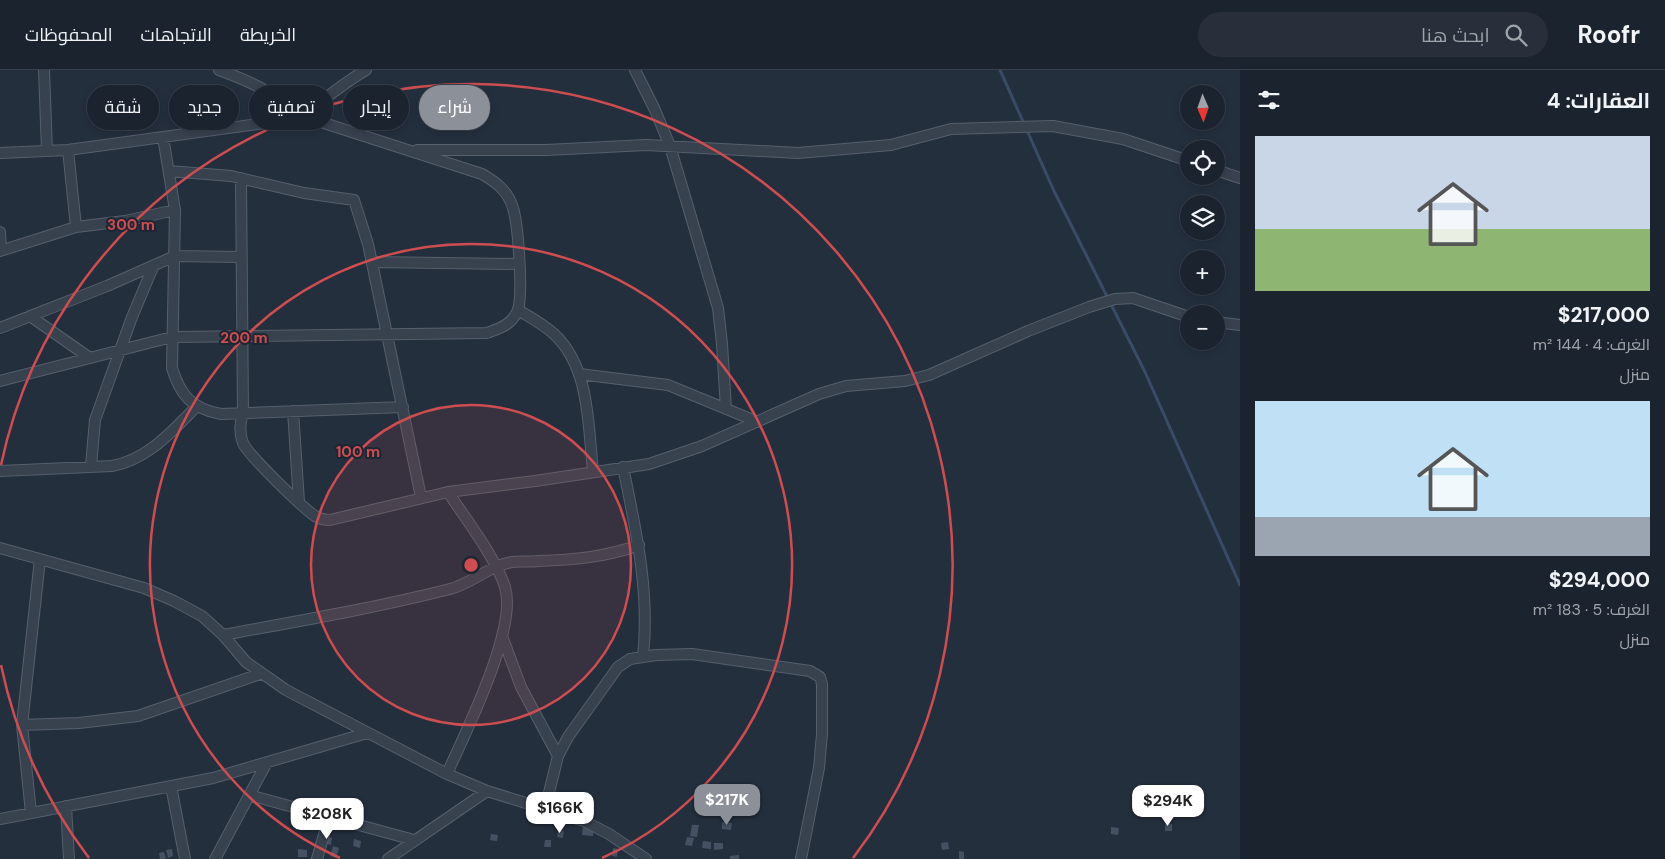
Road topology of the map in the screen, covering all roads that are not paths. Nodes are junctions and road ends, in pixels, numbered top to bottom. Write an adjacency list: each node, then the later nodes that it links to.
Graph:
1 (44, 70): 13 (street)
2 (219, 70): 5 (street)
3 (366, 70): 6 (street)
4 (635, 70): 10 (street)
5 (258, 85)
6 (333, 92)
7 (249, 126): 9 (street)
8 (333, 126): 12 (street)
9 (162, 137): 11 (street); 16 (street)
10 (670, 146): 12 (street); 15 (street); 44 (street)
11 (68, 150): 13 (street); 21 (street)
12 (408, 150): 27 (street)
13 (48, 151): 14 (street)
14 (0, 153)
15 (1180, 158)
16 (170, 171): 18 (street); 20 (street)
17 (1225, 173): 19 (street)
18 (241, 178): 25 (street); 26 (street)
19 (1240, 178)
20 (175, 210): 21 (street); 24 (street)
21 (76, 227): 23 (street)
22 (0, 232): 23 (street)
23 (1, 251)
24 (175, 256): 25 (street); 28 (street); 37 (street)
25 (241, 257): 36 (street)
26 (372, 262): 27 (street); 35 (street)
27 (519, 264): 29 (street)
28 (153, 267): 31 (street); 38 (street)
29 (518, 310): 35 (street); 40 (street)
30 (1180, 314): 47 (street)
31 (30, 316): 34 (street); 39 (street)
32 (1225, 323): 33 (street)
33 (1240, 325)
34 (0, 328)
35 (386, 334): 36 (street); 43 (street)
36 (242, 336): 37 (street); 46 (street)
37 (172, 337): 38 (street); 42 (street)
38 (119, 351): 39 (street); 48 (street)
39 (90, 358): 41 (street)
40 (579, 374): 44 (street); 51 (street)
41 (0, 380)
42 (198, 406): 46 (street); 48 (street)
43 (403, 407): 45 (street); 53 (street)
44 (726, 409): 47 (street)
45 (292, 411): 46 (street); 54 (street)
46 (243, 413): 54 (street)
47 (758, 422): 49 (street)
48 (91, 466): 50 (street)
49 (623, 467): 51 (street); 55 (street)
50 (0, 471)
51 (593, 471): 52 (street)
52 (448, 492): 53 (street); 58 (street)
53 (421, 497): 54 (street)
54 (299, 502)
55 (639, 545): 58 (street); 61 (street)
56 (0, 548): 57 (street)
57 (40, 559): 59 (street); 63 (street)
58 (496, 566): 59 (street); 60 (street)
59 (223, 635): 62 (street)
60 (502, 636): 65 (street); 67 (street)
61 (642, 656): 65 (street); 83 (street)
62 (260, 674): 63 (street); 64 (street)
63 (22, 725): 73 (street)
64 (367, 734): 66 (street); 67 (street)
65 (558, 756): 72 (street)
66 (266, 764): 68 (street); 70 (street)
67 (447, 774): 69 (street)
68 (171, 786): 71 (street); 78 (street)
69 (488, 791): 72 (street); 76 (street)
70 (249, 795): 74 (street); 79 (street)
71 (66, 806): 73 (street); 77 (street)
72 (545, 809): 82 (street)
73 (31, 813): 75 (street)
74 (330, 817): 76 (street); 80 (street)
75 (0, 819)
76 (414, 840): 81 (street)
77 (69, 859)
78 (185, 859)
79 (215, 859)
80 (317, 859)
81 (388, 859)
82 (646, 859)
83 (801, 859)

